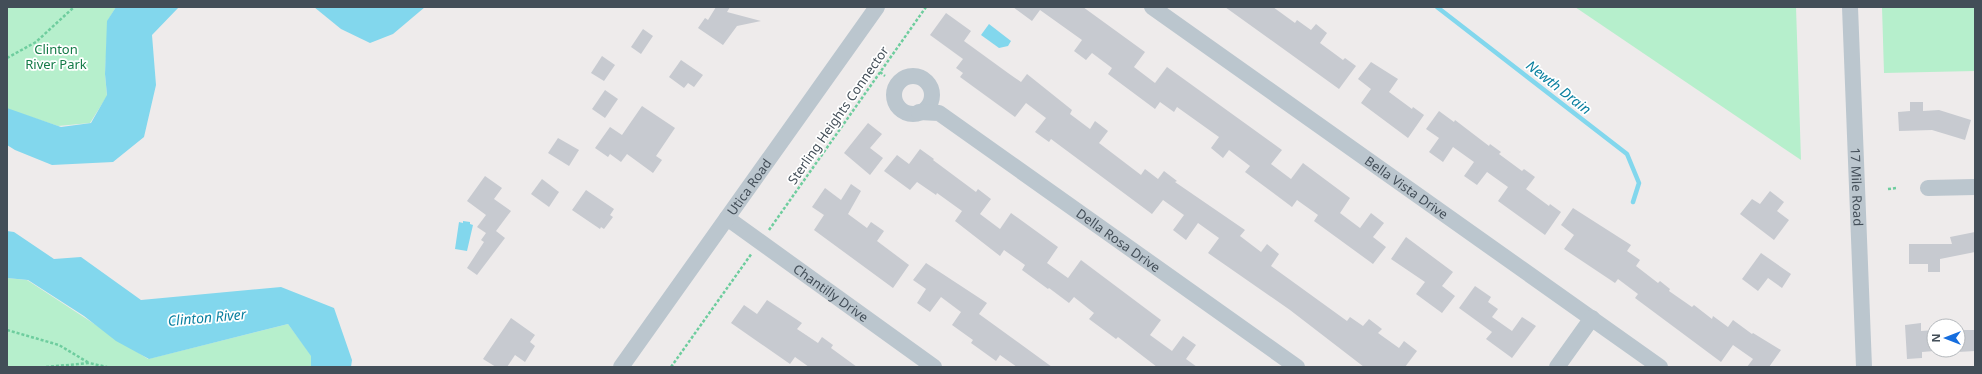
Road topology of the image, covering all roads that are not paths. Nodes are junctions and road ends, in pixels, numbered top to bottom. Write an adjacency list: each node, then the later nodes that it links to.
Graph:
1 (877, 7): 9 (street, Utica Road)
2 (1152, 7): 10 (street, Bella Vista Drive)
3 (1850, 7): 16 (street, 17 Mile Road)
4 (932, 93): 5 (street); 5 (street); 6 (street)
5 (919, 112): 6 (street)
6 (939, 113): 13 (street, Della Rosa Drive)
7 (1975, 187): 8 (street)
8 (1928, 188)
9 (727, 218): 11 (street, Utica Road); 12 (street, Chantilly Drive)
10 (1592, 318): 14 (street); 15 (street, Bella Vista Drive)
11 (621, 367)
12 (934, 367)
13 (1297, 367)
14 (1557, 367)
15 (1660, 367)
16 (1864, 367)

